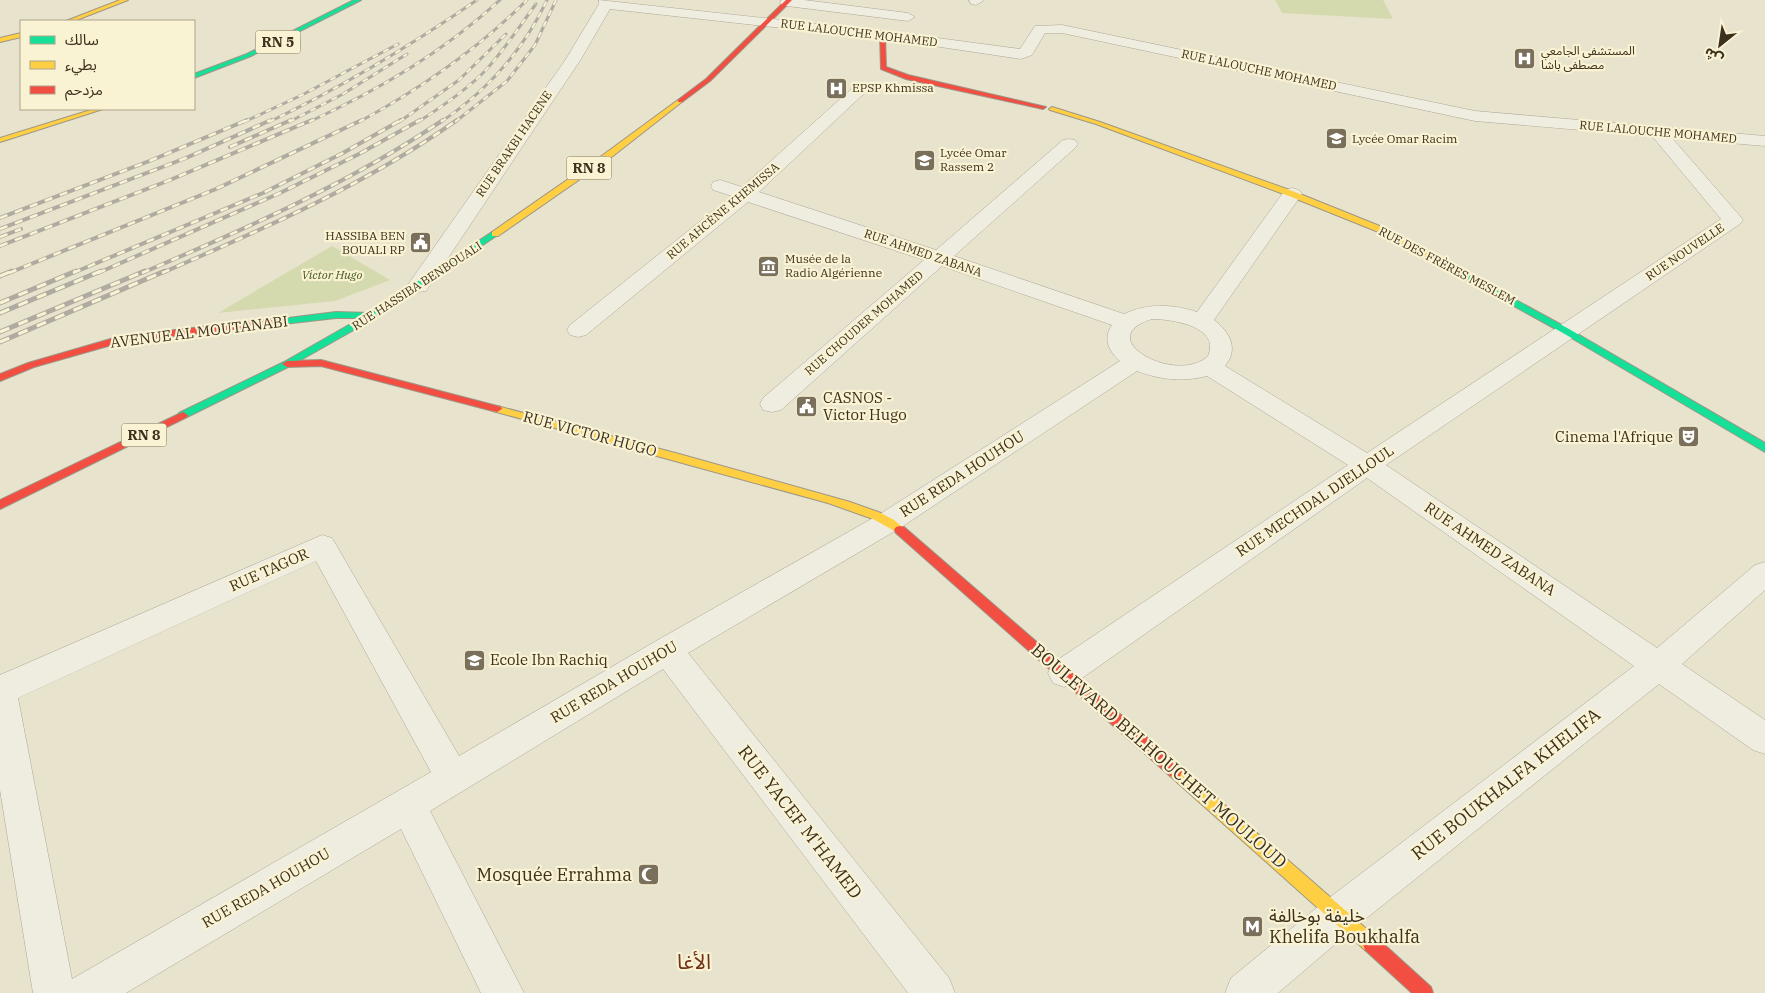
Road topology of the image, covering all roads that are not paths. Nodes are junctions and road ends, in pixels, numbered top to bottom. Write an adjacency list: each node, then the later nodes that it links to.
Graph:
1 (125, 0): 7 (main road)
2 (358, 0): 13 (main road, RN 5)
3 (914, 0): 6 (street)
4 (788, 1): 6 (street); 8 (main road, RUE HASSIBA BENBOUALI / RN 8)
5 (606, 2): 8 (street, RUE LALOUCHE MOHAMED); 26 (street, RUE BRAKBI HACENE)
6 (908, 17): 11 (street)
7 (72, 20)
8 (768, 22): 10 (street, RUE LALOUCHE MOHAMED); 26 (main road, RUE HASSIBA BENBOUALI / RN 8)
9 (20, 35): 12 (main road)
10 (882, 35): 11 (street, RUE LALOUCHE MOHAMED); 24 (main road, RUE DES FRÈRES MESLEM)
11 (900, 37): 17 (street, RUE LALOUCHE MOHAMED)
12 (0, 40)
13 (195, 76)
14 (863, 87): 23 (street, RUE AHCÈNE KHEMISSA)
15 (97, 110): 16 (main road)
16 (33, 131): 18 (main road); 19 (main road)
17 (1657, 132): 20 (street, RUE LALOUCHE MOHAMED); 31 (street, RUE NOUVELLE)
18 (0, 136)
19 (0, 141)
20 (1765, 141)
21 (1069, 144): 25 (street, RUE CHOUDER MOHAMED)
22 (720, 186): 23 (street, RUE AHMED ZABANA)
23 (746, 194): 25 (street, RUE AHMED ZABANA); 30 (street, RUE AHCÈNE KHEMISSA)
24 (1292, 194): 29 (street); 31 (main road, RUE DES FRÈRES MESLEM)
25 (940, 258): 28 (street, RUE AHMED ZABANA); 36 (street, RUE CHOUDER MOHAMED)
26 (418, 286): 27 (main road, RUE HASSIBA BENBOUALI / RN 8)
27 (372, 316): 33 (main road, RUE HASSIBA BENBOUALI / RN 8); 35 (main road, AVENUE AL MOUTANABI)
28 (1125, 322): 29 (street); 32 (street)
29 (1201, 322): 34 (street)
30 (578, 330)
31 (1566, 331): 37 (main road, RUE DES FRÈRES MESLEM); 38 (street, RUE MECHDAL DJELLOUL)
32 (1136, 361): 34 (street); 40 (street, RUE REDA HOUHOU)
33 (287, 364): 39 (main road, RUE HASSIBA BENBOUALI / RN 8); 40 (main road, RUE VICTOR HUGO)
34 (1210, 367): 38 (street, RUE AHMED ZABANA)
35 (0, 378)
36 (772, 404)
37 (1765, 448)
38 (1367, 465): 43 (street, RUE AHMED ZABANA); 44 (street, RUE MECHDAL DJELLOUL)
39 (0, 505)
40 (890, 521): 42 (street, RUE REDA HOUHOU); 44 (main road, BOULEVARD BELHOUCHET MOULOUD)
41 (1765, 573): 43 (street, RUE BOUKHALFA KHELIFA)
42 (667, 650): 47 (street, RUE REDA HOUHOU); 53 (street, RUE YACEF M'HAMED)
43 (1659, 665): 46 (street, RUE AHMED ZABANA); 49 (street, RUE BOUKHALFA KHELIFA)
44 (1064, 672): 49 (main road, BOULEVARD BELHOUCHET MOULOUD)
45 (2, 706): 47 (street, RUE TAGOR); 50 (street)
46 (1765, 739)
47 (453, 778): 48 (street, RUE REDA HOUHOU)
48 (408, 805): 51 (street, RUE REDA HOUHOU); 52 (street)
49 (1339, 915): 54 (street, RUE BOUKHALFA KHELIFA); 55 (main road, BOULEVARD BELHOUCHET MOULOUD)
50 (54, 993)
51 (87, 993)
52 (503, 993)
53 (934, 993)
54 (1246, 993)
55 (1425, 993)

